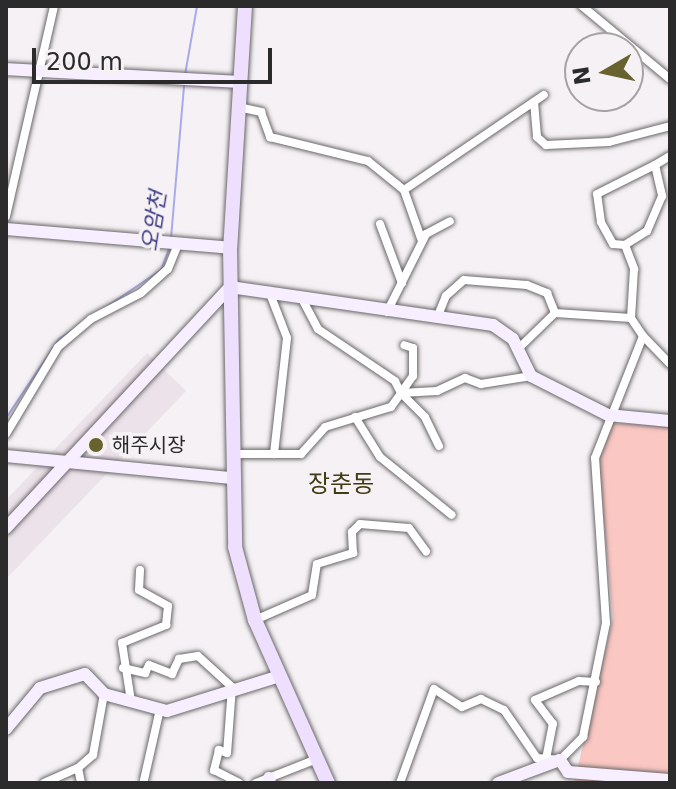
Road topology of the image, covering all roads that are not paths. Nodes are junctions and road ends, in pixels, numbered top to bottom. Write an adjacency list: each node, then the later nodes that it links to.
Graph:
1 (54, 6): 5 (street)
2 (245, 6): 7 (main road)
3 (582, 6): 6 (street)
4 (6, 69): 5 (street)
5 (40, 70): 7 (street); 15 (street)
6 (670, 79)
7 (239, 82): 10 (main road)
8 (544, 95): 9 (street)
9 (534, 102): 11 (street); 14 (street)
10 (237, 107): 14 (street); 22 (main road)
11 (670, 126)
12 (670, 156): 13 (street)
13 (655, 165): 21 (street); 21 (street)
14 (404, 190): 19 (street)
15 (6, 216)
16 (450, 221): 19 (street)
17 (380, 224): 23 (street)
18 (6, 229): 20 (street)
19 (422, 241): 23 (street)
20 (171, 244): 22 (street); 40 (street)
21 (625, 245): 29 (street)
22 (230, 248): 24 (main road)
23 (402, 283): 27 (street)
24 (230, 287): 25 (street); 42 (main road); 45 (street)
25 (268, 289): 26 (street); 43 (street)
26 (299, 292): 27 (street); 36 (street)
27 (387, 312): 30 (street)
28 (555, 313): 29 (street); 30 (street); 33 (street)
29 (631, 318): 31 (street)
30 (437, 320): 33 (street)
31 (643, 336): 34 (street); 37 (street)
32 (404, 345): 36 (street)
33 (518, 349): 35 (street)
34 (670, 364)
35 (531, 376): 36 (street); 37 (street)
36 (401, 393): 38 (street); 41 (street)
37 (608, 415): 39 (street); 54 (street)
38 (355, 417): 43 (street); 47 (street)
39 (670, 421)
40 (6, 434)
41 (439, 446)
42 (231, 454): 43 (street); 46 (main road)
43 (274, 454)
44 (6, 456): 45 (street)
45 (66, 463): 46 (street); 48 (street)
46 (232, 478): 51 (main road)
47 (452, 515)
48 (6, 528)
49 (426, 551): 51 (street)
50 (140, 570): 52 (street)
51 (255, 620): 53 (main road)
52 (123, 668): 55 (street); 57 (street)
53 (280, 676): 55 (street); 60 (main road)
54 (596, 682): 61 (street); 62 (street)
55 (232, 687): 58 (street); 69 (street)
56 (104, 694): 57 (street); 59 (street); 63 (street)
57 (131, 701): 58 (street)
58 (160, 709): 64 (street)
59 (6, 729)
60 (317, 759): 65 (street); 71 (main road)
61 (546, 759): 62 (street); 72 (street)
62 (560, 760): 66 (street); 73 (street)
63 (78, 768): 67 (street); 68 (street)
64 (144, 780)
65 (270, 780): 70 (street)
66 (670, 780)
67 (44, 783)
68 (81, 783)
69 (239, 783)
70 (256, 783)
71 (328, 783)
72 (400, 783)
73 (498, 783)

